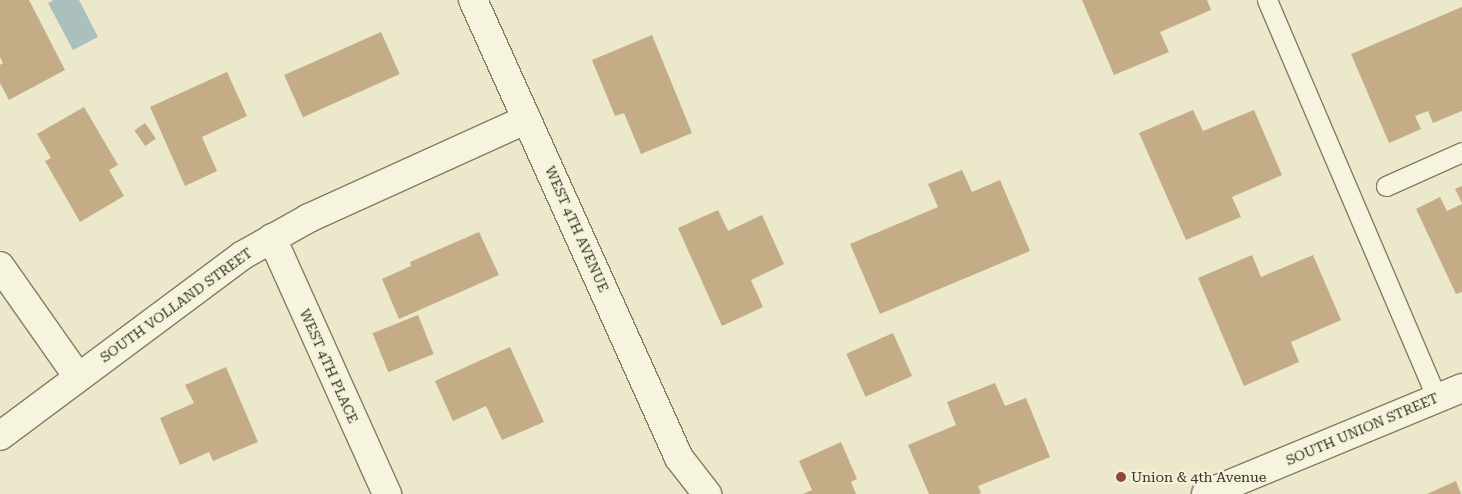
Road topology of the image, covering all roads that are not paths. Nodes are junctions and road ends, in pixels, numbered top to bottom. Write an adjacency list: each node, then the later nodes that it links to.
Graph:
1 (473, 0): 3 (street, WEST 4TH AVENUE)
2 (1267, 0): 10 (lane)
3 (527, 119): 6 (street, SOUTH VOLLAND STREET); 12 (street, WEST 4TH AVENUE)
4 (1462, 152): 5 (lane)
5 (1386, 186)
6 (272, 238): 8 (street, SOUTH VOLLAND STREET); 13 (street, WEST 4TH PLACE)
7 (0, 266): 8 (street)
8 (78, 377): 11 (street, SOUTH VOLLAND STREET)
9 (1462, 388): 10 (street, SOUTH UNION STREET)
10 (1437, 398): 16 (street, SOUTH UNION STREET)
11 (0, 436)
12 (679, 458): 14 (street, WEST 4TH AVENUE); 15 (street, WEST 4TH AVENUE)
13 (387, 494)
14 (685, 494)
15 (707, 494)
16 (1206, 494)

